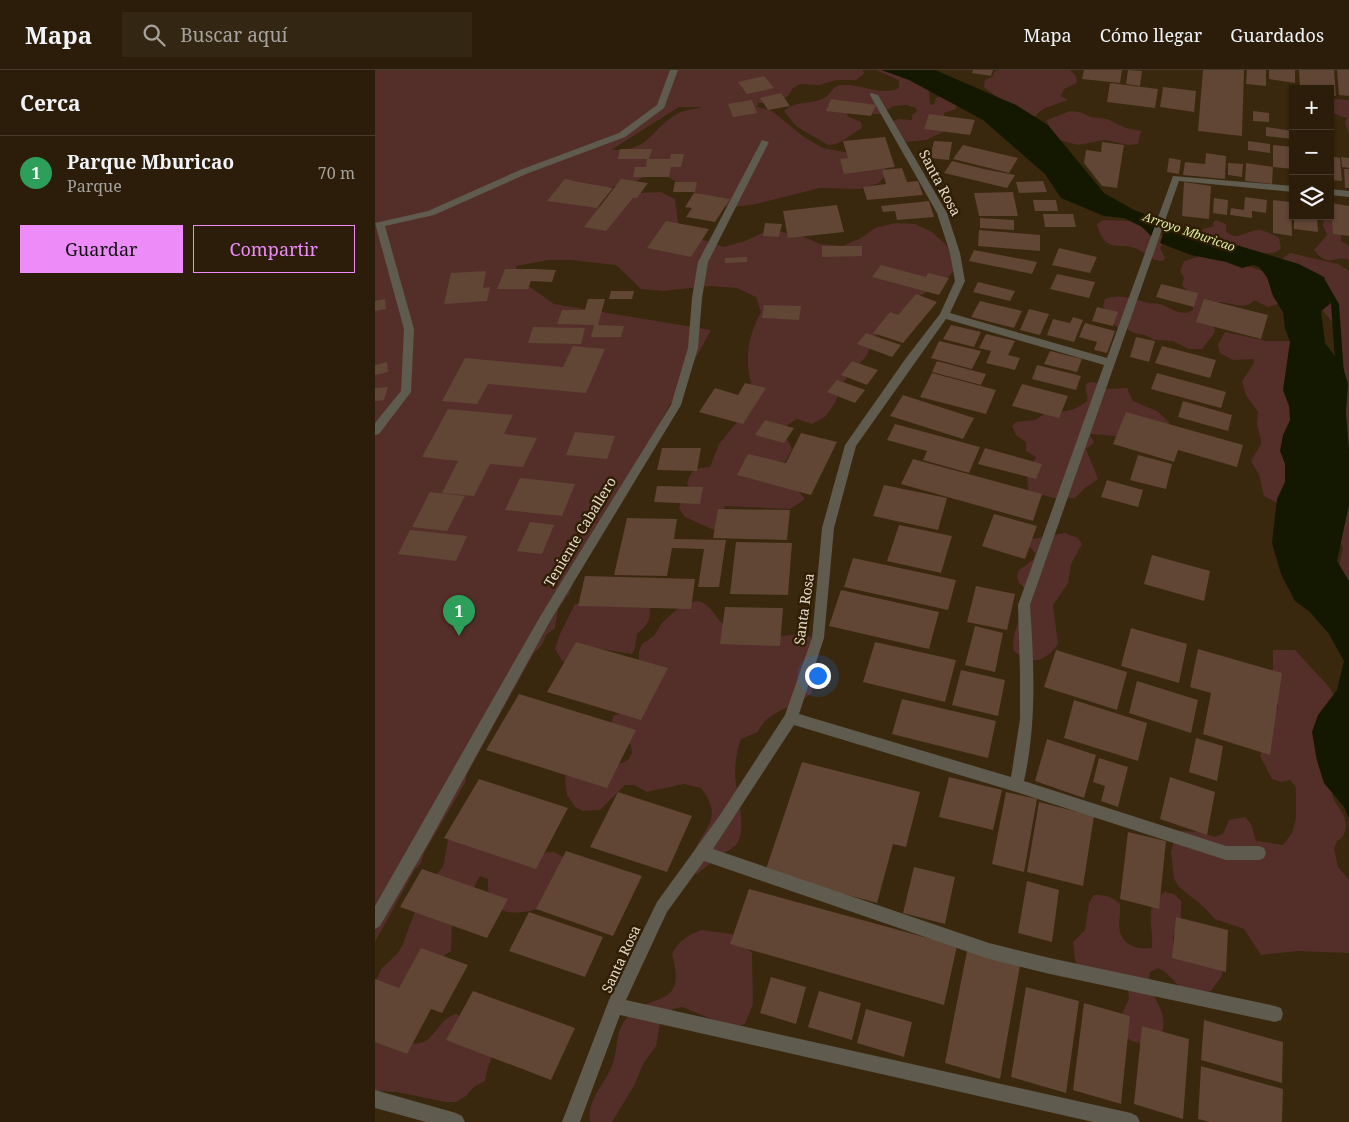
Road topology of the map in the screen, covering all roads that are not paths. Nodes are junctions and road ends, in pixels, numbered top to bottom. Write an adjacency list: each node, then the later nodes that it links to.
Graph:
1 (674, 70): 7 (street)
2 (874, 95): 8 (street, Santa Rosa)
3 (765, 142): 15 (street, Teniente Caballero)
4 (1289, 189): 9 (street)
5 (1334, 192): 6 (street)
6 (1349, 194)
7 (377, 225): 10 (street)
8 (943, 316): 9 (street); 11 (street, Santa Rosa)
9 (1110, 363): 12 (street)
10 (375, 431)
11 (791, 718): 12 (street); 13 (street, Santa Rosa)
12 (1016, 786): 14 (street)
13 (702, 853): 16 (street, Santa Rosa); 17 (street)
14 (1259, 853)
15 (375, 921)
16 (615, 1006): 20 (street, Santa Rosa); 21 (street)
17 (1275, 1014)
18 (375, 1099): 19 (street)
19 (456, 1122)
20 (571, 1122)
21 (1131, 1122)

